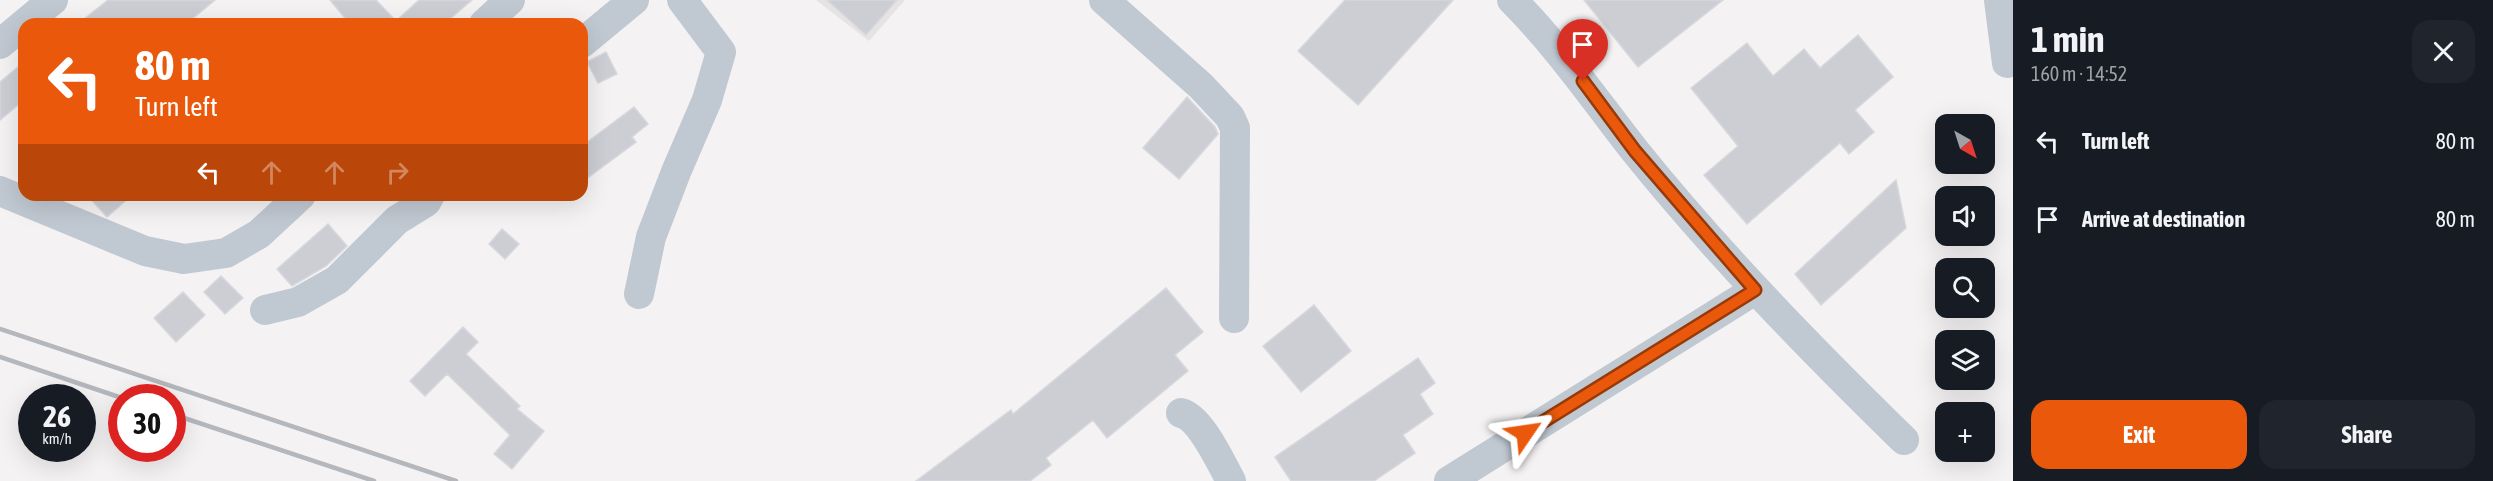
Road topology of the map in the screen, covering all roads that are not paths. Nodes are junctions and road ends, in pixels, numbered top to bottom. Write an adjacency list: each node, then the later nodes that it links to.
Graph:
1 (53, 0): 8 (street)
2 (510, 0): 9 (street)
3 (634, 0): 11 (street)
4 (682, 0): 20 (street)
5 (1104, 0): 22 (street)
6 (1512, 0): 19 (street)
7 (1999, 0): 13 (street)
8 (31, 18)
9 (490, 18)
10 (18, 29): 12 (street)
11 (588, 38)
12 (0, 44)
13 (2007, 63)
14 (0, 191): 15 (street)
15 (18, 198)
16 (24, 201): 17 (street)
17 (295, 201)
18 (427, 201): 21 (street)
19 (1755, 290): 24 (street); 26 (street)
20 (639, 294)
21 (265, 310)
22 (1234, 318)
23 (1181, 413): 25 (street)
24 (1904, 440)
25 (1231, 481)
26 (1449, 481)

